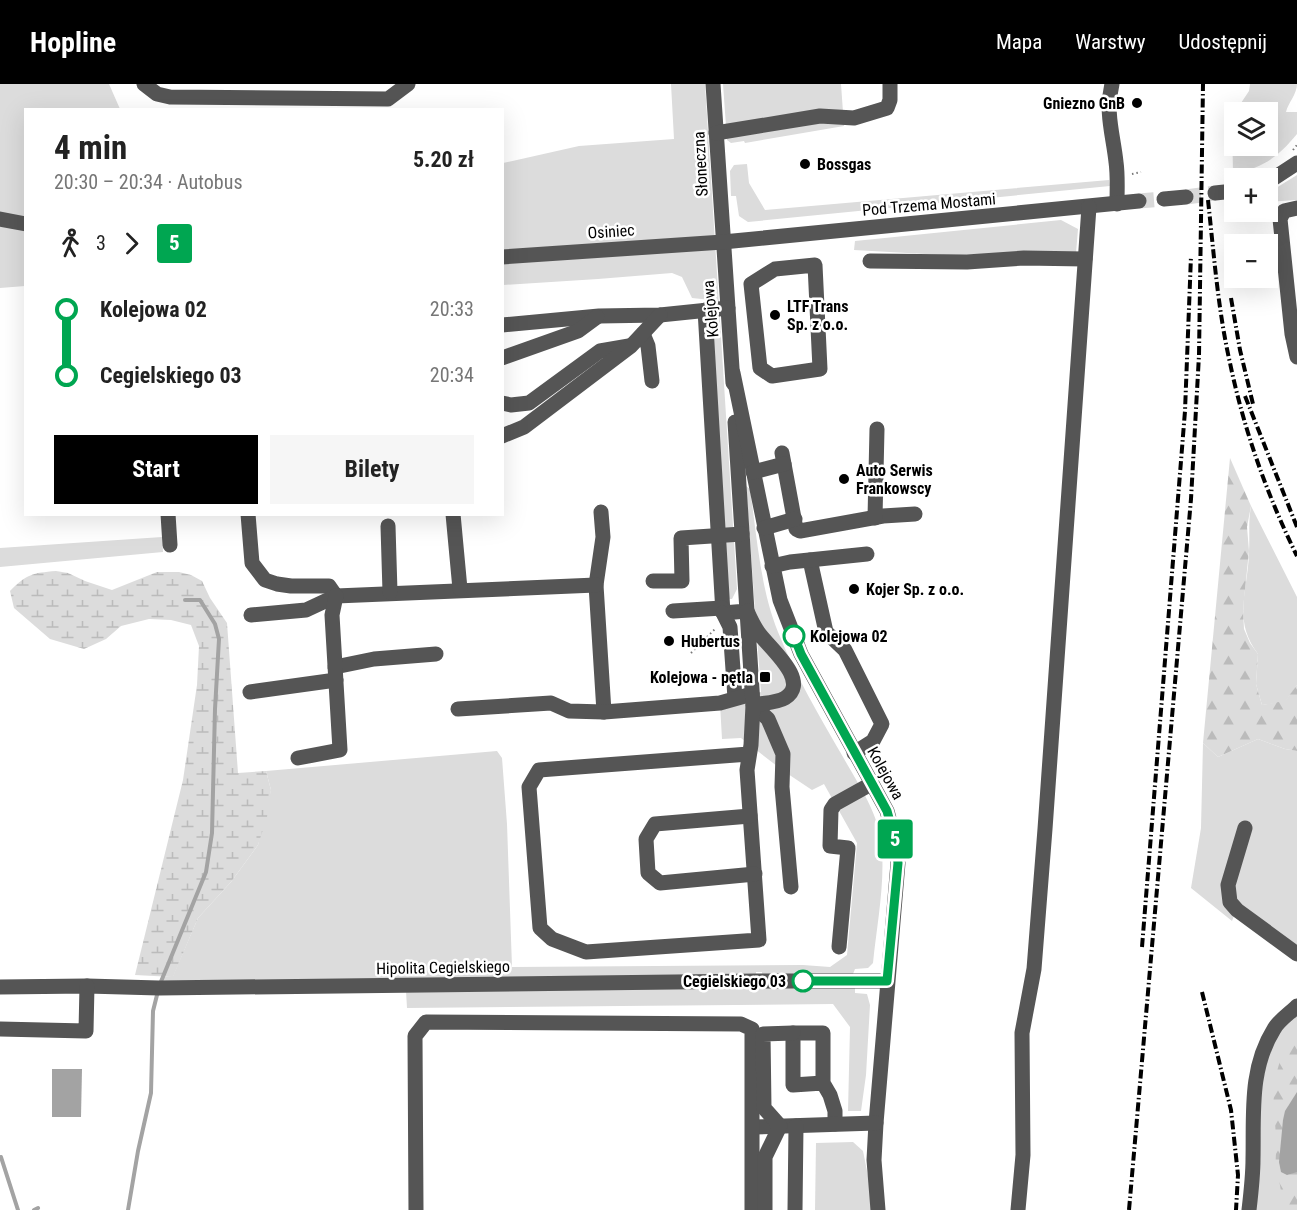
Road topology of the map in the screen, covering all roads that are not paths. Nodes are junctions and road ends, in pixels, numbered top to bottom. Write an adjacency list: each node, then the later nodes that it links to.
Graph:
1 (144, 84): 6 (street)
2 (408, 84): 6 (street)
3 (713, 84): 7 (street, Słoneczna)
4 (890, 84): 7 (street)
5 (1112, 84): 15 (street)
6 (370, 91)
7 (716, 133): 20 (street, Słoneczna)
8 (1297, 163): 9 (street)
9 (1278, 175)
10 (1224, 192): 11 (street)
11 (1215, 193)
12 (1186, 197): 13 (street)
13 (1164, 199)
14 (1139, 201): 15 (street, Pod Trzema Mostami)
15 (1117, 204): 16 (street, Pod Trzema Mostami)
16 (1089, 207): 20 (street, Pod Trzema Mostami); 22 (street)
17 (1297, 208): 32 (street)
18 (0, 219): 19 (street)
19 (24, 224)
20 (723, 242): 21 (street, Osiniec); 24 (street, Kolejowa)
21 (504, 257)
22 (1085, 260): 23 (street); 99 (street)
23 (870, 261)
24 (728, 308): 25 (street); 34 (street, Kolejowa)
25 (705, 310): 26 (street); 39 (street)
26 (660, 315): 27 (street); 29 (street)
27 (599, 316): 28 (street); 31 (street)
28 (504, 325)
29 (642, 334): 30 (street); 35 (street)
30 (631, 346): 36 (street); 40 (street)
31 (504, 357)
32 (1297, 357)
33 (760, 368): 33 (street); 34 (street)
34 (733, 373): 38 (street, Kolejowa); 41 (street, Kolejowa)
35 (652, 381)
36 (504, 403)
37 (876, 429): 47 (street)
38 (736, 430): 39 (street); 51 (street, Kolejowa)
39 (712, 433): 52 (street)
40 (504, 435)
41 (753, 472): 48 (street); 50 (street, Kolejowa)
42 (601, 512): 58 (street)
43 (915, 514): 47 (street)
44 (168, 516): 53 (street)
45 (248, 516): 61 (street)
46 (453, 516): 59 (street)
47 (875, 518): 48 (street)
48 (795, 519): 50 (street)
49 (388, 526): 60 (street)
50 (764, 528): 56 (street, Kolejowa)
51 (742, 534): 52 (street); 64 (street, Kolejowa)
52 (718, 536): 57 (street); 63 (street)
53 (170, 545)
54 (867, 554): 55 (street)
55 (810, 560): 56 (street); 73 (street)
56 (772, 566): 73 (street, Kolejowa)
57 (653, 581)
58 (596, 585): 59 (street); 72 (street)
59 (460, 590): 60 (street)
60 (390, 592): 61 (street)
61 (336, 596): 65 (street); 67 (street)
62 (672, 611): 63 (street)
63 (723, 611): 64 (street); 69 (street)
64 (747, 611): 70 (street, Kolejowa); 70 (street, Kolejowa)
65 (251, 615)
66 (436, 654): 67 (street)
67 (335, 673): 68 (street); 75 (street)
68 (249, 692)
69 (735, 698): 70 (street); 72 (street)
70 (752, 700): 74 (street); 80 (street)
71 (458, 709): 72 (street)
72 (604, 712)
73 (854, 753): 76 (street, Kolejowa)
74 (749, 754): 77 (street); 79 (street)
75 (298, 758)
76 (871, 784): 81 (street); 83 (street, Kolejowa)
77 (750, 816): 79 (street); 79 (street)
78 (1245, 828): 82 (street)
79 (755, 874)
80 (790, 887)
81 (839, 947)
82 (1297, 954)
83 (887, 981): 84 (street, Hipolita Cegielskiego); 90 (street, Kolejowa)
84 (87, 986): 85 (street, Hipolita Cegielskiego); 87 (street)
85 (0, 987)
86 (1297, 1006): 100 (street)
87 (0, 1029)
88 (793, 1034): 89 (street); 89 (street); 92 (street)
89 (823, 1083): 91 (street)
90 (876, 1123): 91 (street); 98 (street, Kolejowa)
91 (835, 1124): 92 (street)
92 (788, 1126): 93 (street); 96 (street); 97 (street)
93 (753, 1127): 94 (street); 95 (street)
94 (416, 1210)
95 (752, 1210)
96 (765, 1210)
97 (795, 1210)
98 (878, 1210)
99 (1018, 1210)
100 (1250, 1210)

